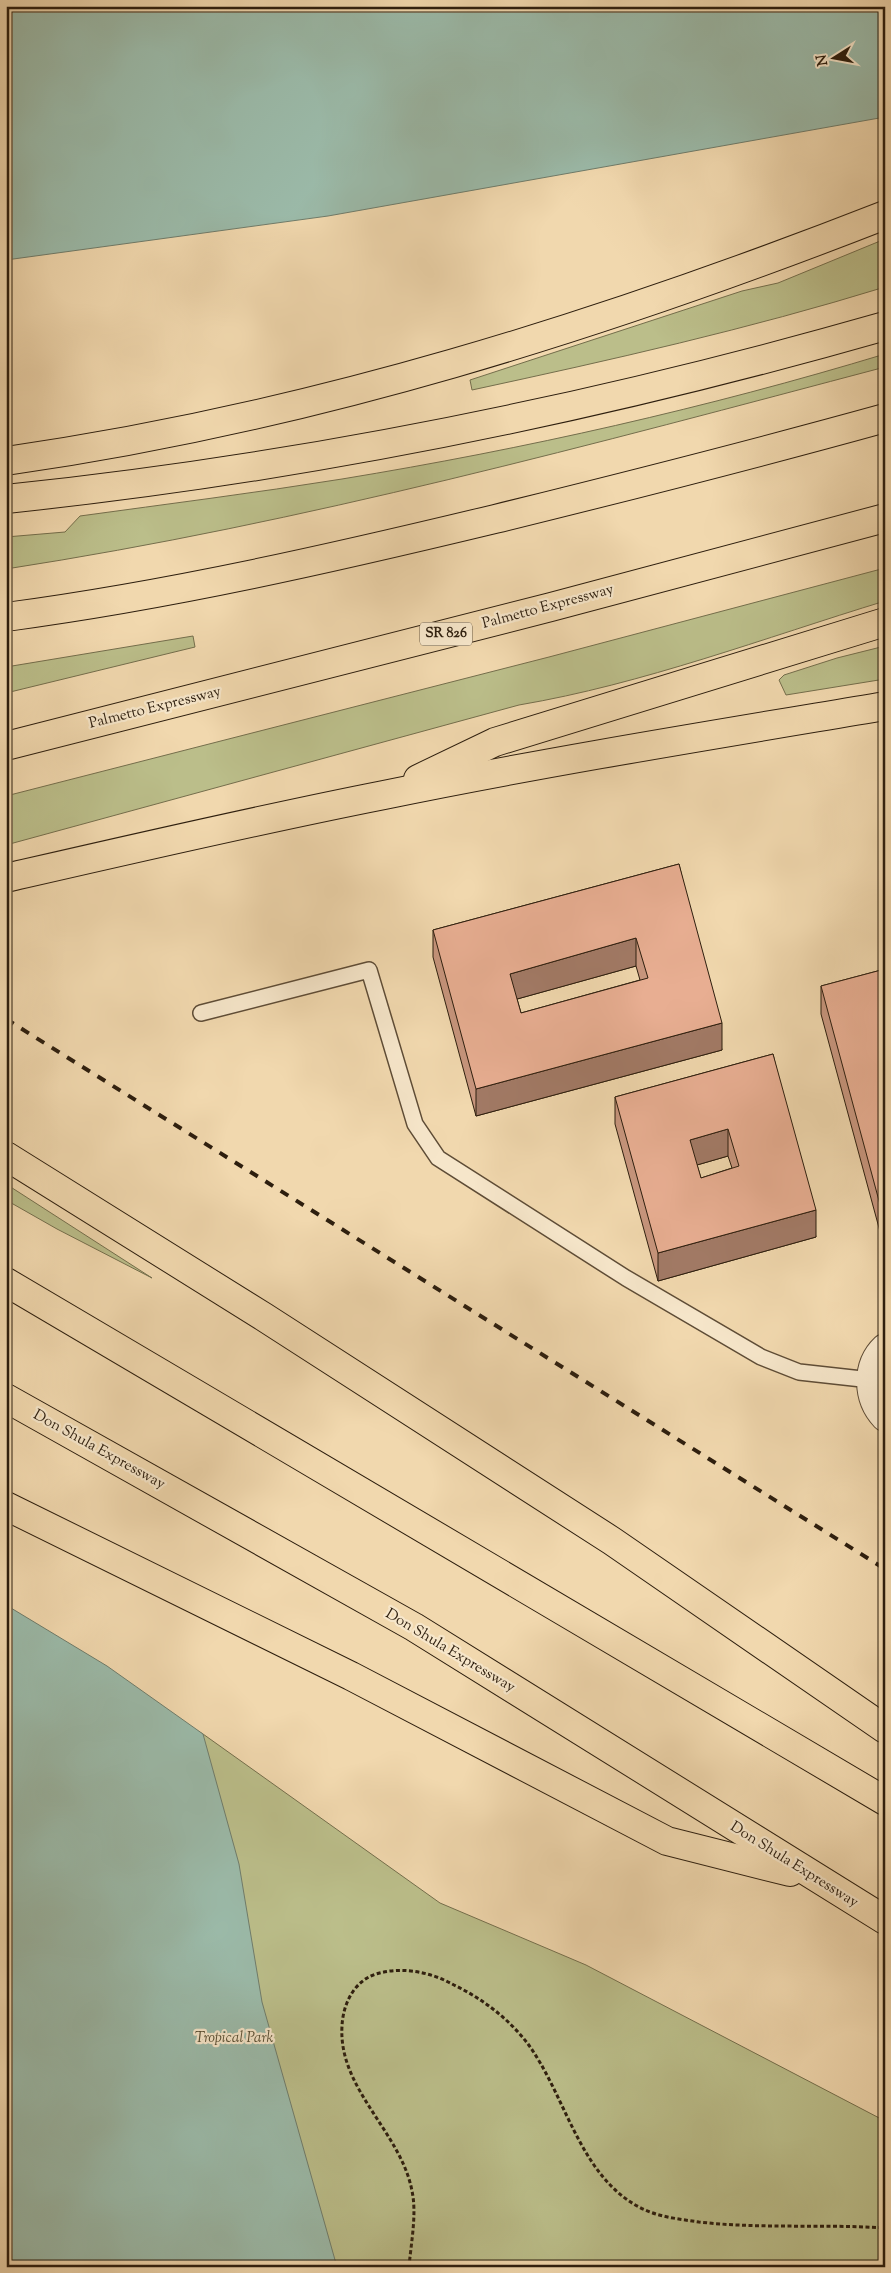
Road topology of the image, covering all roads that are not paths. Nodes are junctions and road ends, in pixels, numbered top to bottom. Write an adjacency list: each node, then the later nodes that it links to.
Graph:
1 (885, 215): 4 (highway)
2 (885, 326): 5 (highway)
3 (885, 418): 7 (highway)
4 (6, 461)
5 (6, 499)
6 (885, 518): 10 (highway, Palmetto Expressway / SR 826)
7 (6, 618)
8 (885, 622): 11 (highway)
9 (885, 706): 11 (highway)
10 (6, 746)
11 (385, 794): 12 (highway)
12 (6, 878)
13 (201, 1013): 17 (lane)
14 (6, 1156): 21 (highway)
15 (6, 1282): 22 (highway)
16 (885, 1348): 17 (street)
17 (871, 1380): 19 (street)
18 (6, 1398): 23 (highway, Don Shula Expressway)
19 (885, 1416)
20 (6, 1506): 23 (highway)
21 (885, 1729)
22 (885, 1801)
23 (816, 1878): 24 (highway, Don Shula Expressway)
24 (885, 1920)

